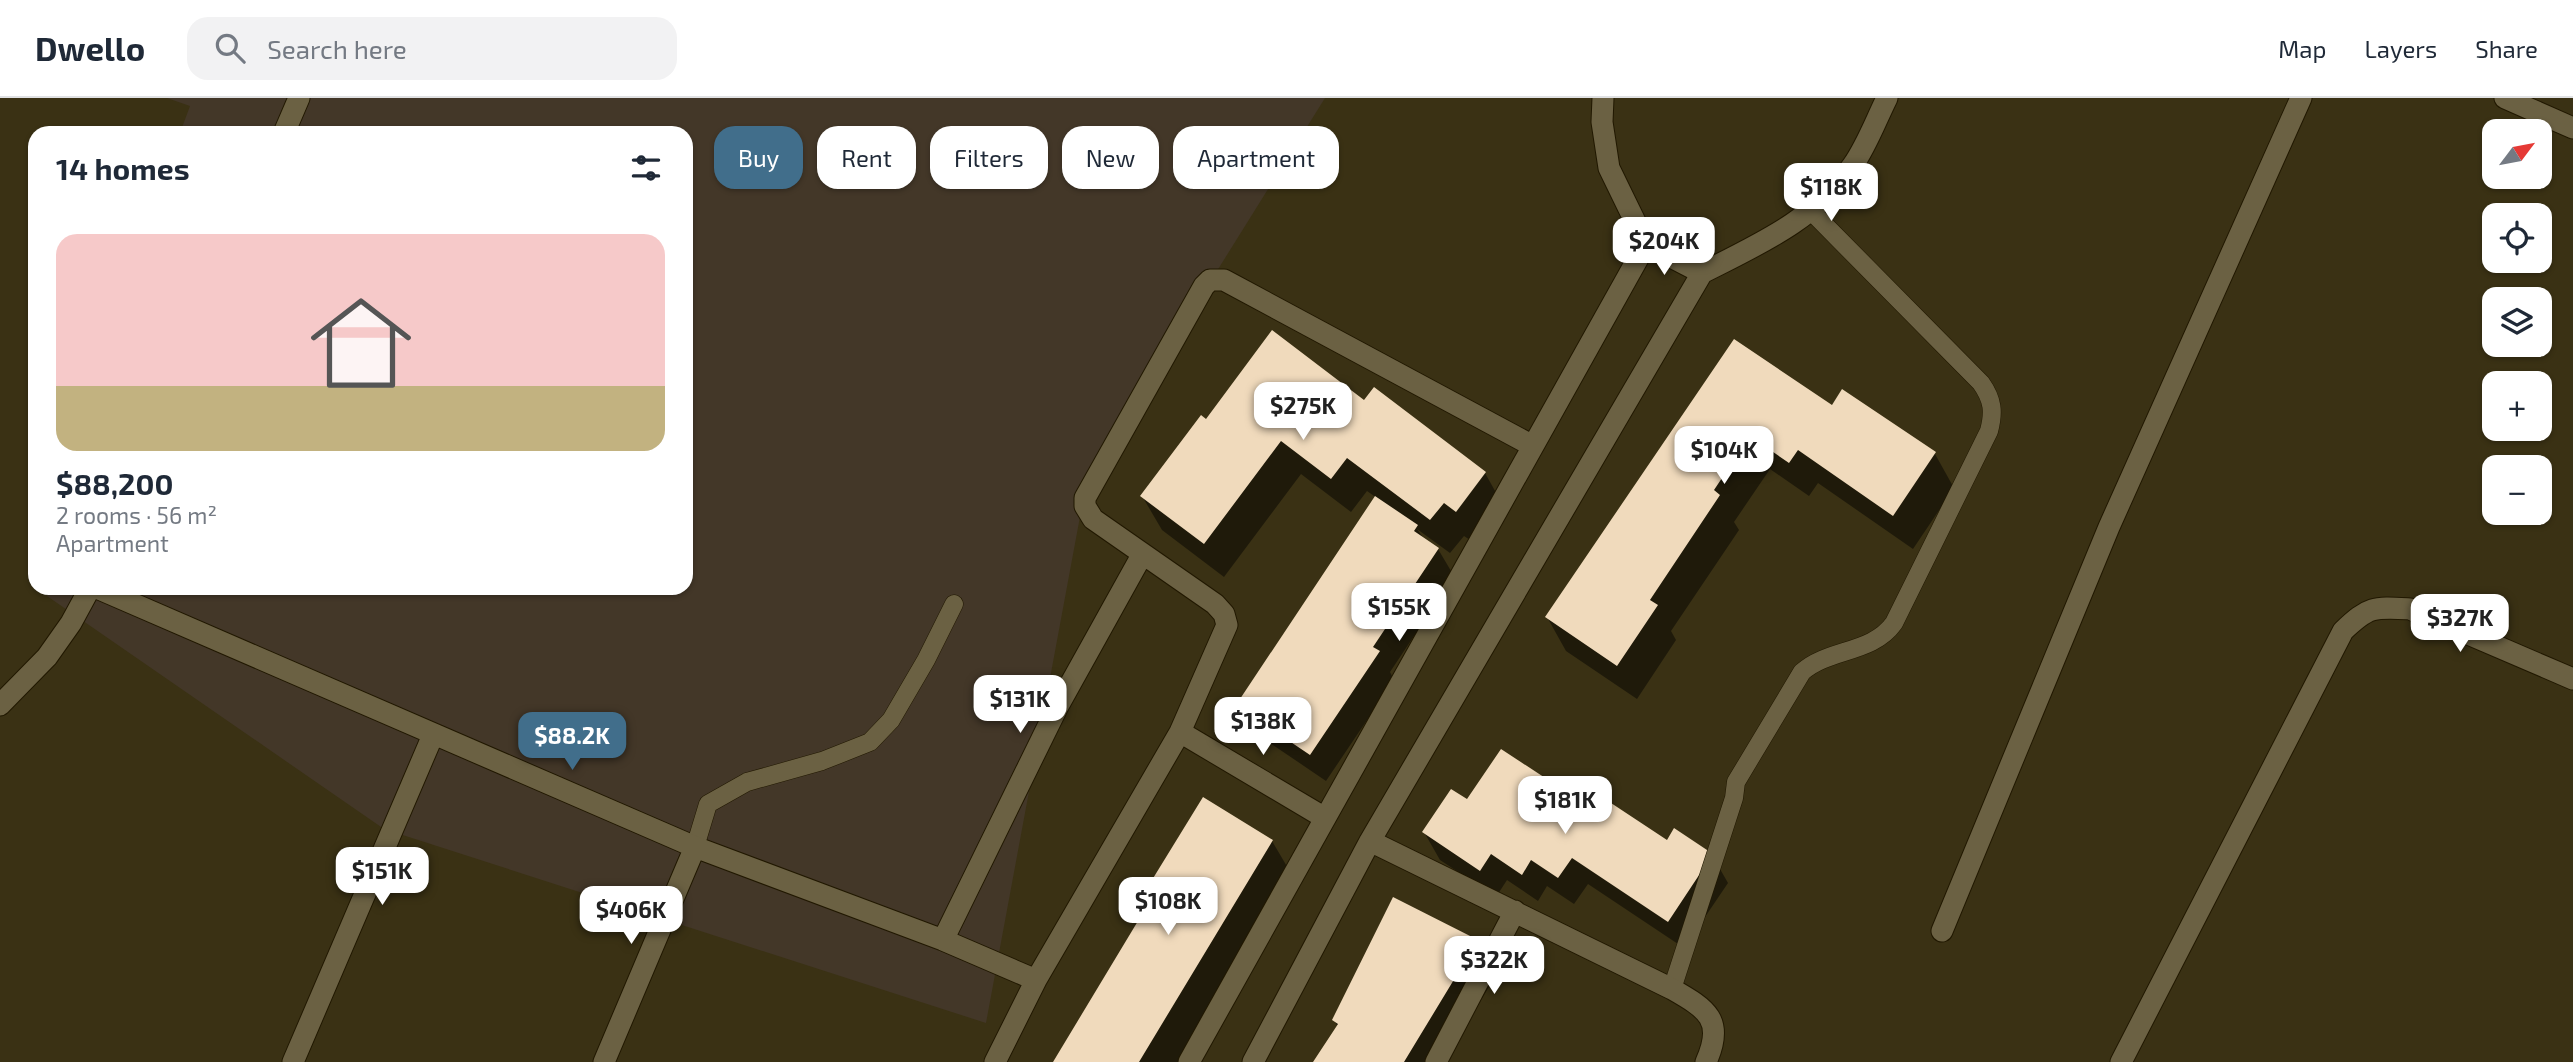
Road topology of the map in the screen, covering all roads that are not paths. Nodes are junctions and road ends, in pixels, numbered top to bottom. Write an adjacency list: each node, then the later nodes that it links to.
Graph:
1 (299, 98): 6 (street)
2 (1603, 98): 9 (street)
3 (1887, 98): 8 (street)
4 (2301, 98): 24 (street)
5 (2505, 98): 7 (street)
6 (287, 126)
7 (2573, 128)
8 (1812, 212): 10 (street); 27 (lane)
9 (1646, 244): 10 (street); 11 (street)
10 (1702, 273): 21 (street)
11 (1534, 446): 12 (street); 20 (street)
12 (1142, 555): 18 (street); 25 (street)
13 (86, 595): 17 (street)
14 (113, 595): 19 (street)
15 (954, 604): 22 (lane)
16 (2573, 679): 35 (street)
17 (0, 705)
18 (1180, 732): 20 (street); 26 (street)
19 (433, 735): 22 (street); 28 (street)
20 (1325, 818): 31 (street)
21 (1370, 841): 23 (street); 32 (street)
22 (695, 847): 25 (street); 29 (street)
23 (1515, 911): 27 (street); 33 (street)
24 (1942, 931)
25 (943, 940): 26 (street)
26 (1036, 980): 30 (street)
27 (1672, 989): 34 (street)
28 (293, 1062)
29 (604, 1062)
30 (995, 1062)
31 (1189, 1062)
32 (1253, 1062)
33 (1436, 1062)
34 (1706, 1062)
35 (2121, 1062)

